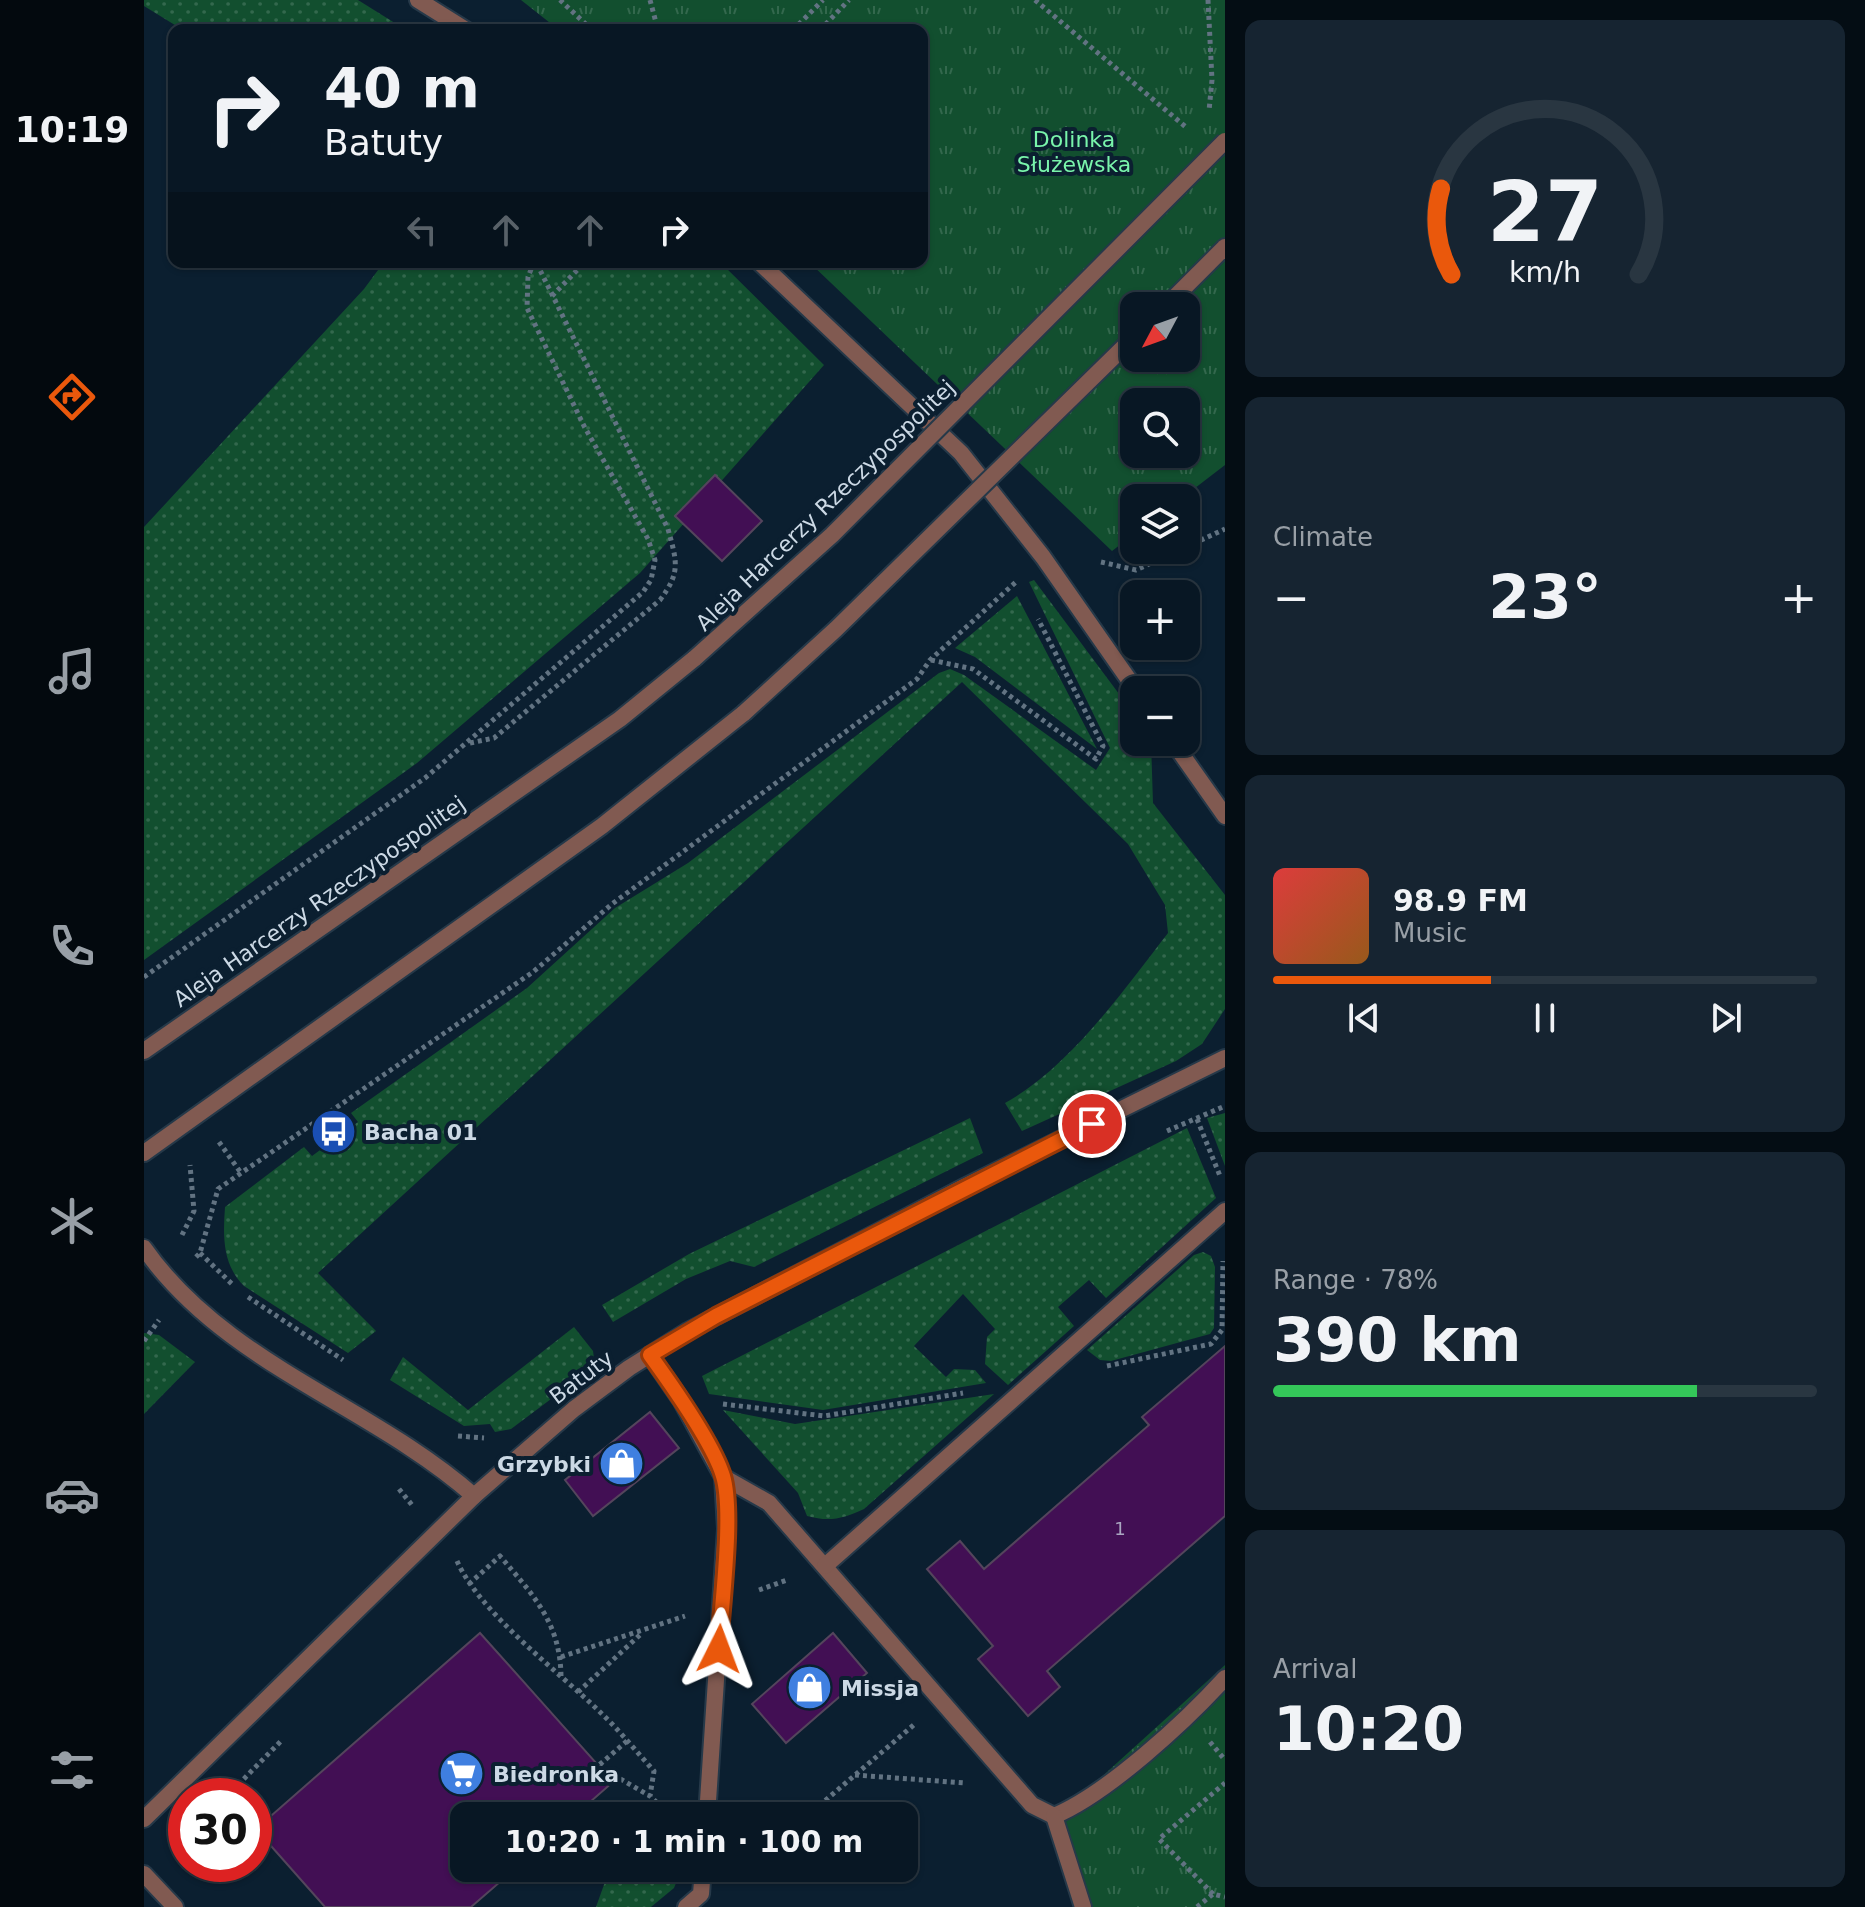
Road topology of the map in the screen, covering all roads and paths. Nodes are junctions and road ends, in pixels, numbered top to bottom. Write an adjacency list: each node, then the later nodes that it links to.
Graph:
1 (418, 0): 8 (street)
2 (560, 0): 9 (path)
3 (650, 0): 10 (path)
4 (823, 0): 11 (path)
5 (849, 0): 12 (path)
6 (1035, 0): 14 (path)
7 (1208, 0): 13 (path)
8 (456, 24)
9 (586, 24)
10 (656, 24)
11 (799, 24)
12 (826, 24)
13 (1209, 112)
14 (1194, 133)
15 (1225, 141): 36 (street, Aleja Harcerzy Rzeczypospolitej, bridge)
16 (1225, 247): 21 (street)
17 (532, 268): 32 (path)
18 (538, 268): 22 (path)
19 (579, 268): 22 (path)
20 (765, 268): 31 (street)
21 (1180, 292)
22 (552, 296): 32 (path)
23 (1120, 351): 40 (street, bridge)
24 (1225, 529): 25 (path)
25 (1200, 541)
26 (1101, 562): 27 (path)
27 (1149, 564)
28 (1027, 573): 30 (path)
29 (1037, 618): 30 (path)
30 (930, 660): 43 (path)
31 (1126, 676)
32 (469, 744): 35 (path)
33 (1183, 756): 34 (street)
34 (1225, 816)
35 (144, 977)
36 (144, 1051)
37 (1225, 1058): 54 (street, Batuty)
38 (1197, 1119): 42 (path)
39 (216, 1138): 43 (path)
40 (144, 1153)
41 (186, 1158): 46 (path)
42 (1218, 1172)
43 (241, 1173): 48 (path)
44 (1225, 1211): 45 (street)
45 (1207, 1224): 51 (path); 55 (street)
46 (176, 1241)
47 (144, 1248): 62 (street)
48 (200, 1253): 49 (path); 56 (path)
49 (192, 1260)
50 (159, 1320): 53 (path)
51 (1216, 1338): 52 (path); 55 (path)
52 (1225, 1338)
53 (144, 1341)
54 (650, 1355): 58 (street); 60 (street, Batuty)
55 (1055, 1364): 57 (street)
56 (356, 1368)
57 (1031, 1381): 58 (path); 63 (street)
58 (681, 1400): 61 (street)
59 (444, 1427): 60 (path)
60 (516, 1457): 62 (street, Batuty)
61 (723, 1477): 63 (street); 66 (street)
62 (474, 1496): 82 (street, Batuty)
63 (825, 1566): 66 (path); 72 (street)
64 (469, 1584): 68 (path)
65 (483, 1598): 69 (path)
66 (721, 1604): 67 (path); 79 (street)
67 (644, 1631): 68 (path); 71 (path)
68 (561, 1657): 69 (path)
69 (561, 1678): 71 (path)
70 (1225, 1678): 81 (street)
71 (578, 1692): 73 (path)
72 (940, 1703): 74 (path); 75 (street)
73 (627, 1741): 77 (path); 77 (path)
74 (854, 1774): 75 (path); 80 (path)
75 (1009, 1782): 81 (street)
76 (1225, 1783): 85 (path)
77 (650, 1796): 78 (path)
78 (656, 1802)
79 (708, 1802)
80 (823, 1802)
81 (1054, 1816): 89 (street)
82 (144, 1819)
83 (144, 1874): 87 (street)
84 (702, 1882): 88 (street)
85 (1213, 1894): 86 (path); 90 (path)
86 (1225, 1897)
87 (175, 1907)
88 (686, 1907)
89 (1083, 1907)
90 (1197, 1907)

